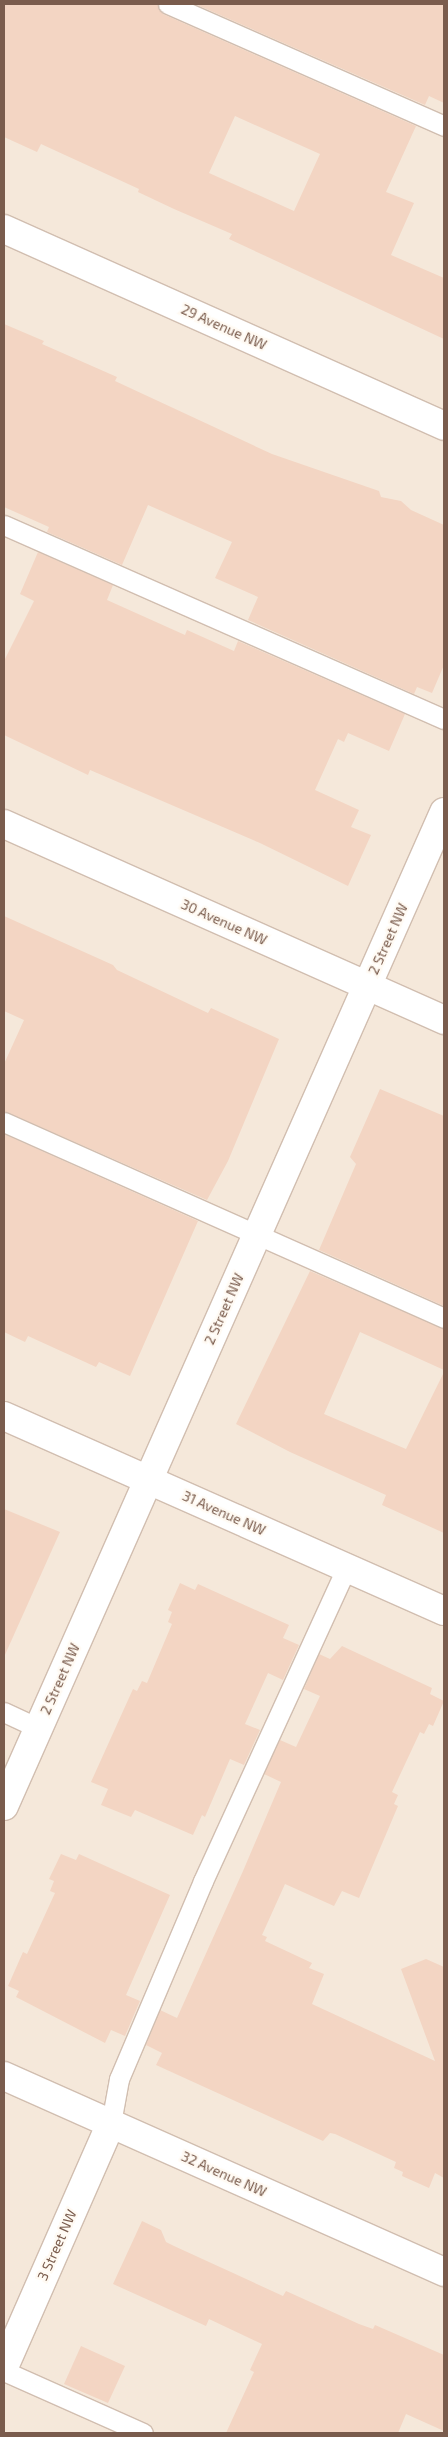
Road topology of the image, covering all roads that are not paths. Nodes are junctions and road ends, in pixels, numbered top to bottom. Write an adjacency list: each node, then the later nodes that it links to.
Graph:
1 (168, 4): 2 (lane)
2 (444, 126)
3 (4, 229): 4 (street, 29 Avenue NW)
4 (444, 426)
5 (4, 525): 6 (lane)
6 (444, 719)
7 (444, 812): 9 (street, 2 Street NW)
8 (4, 824): 9 (street, 30 Avenue NW)
9 (367, 986): 10 (street, 30 Avenue NW); 12 (street, 2 Street NW)
10 (444, 1020)
11 (4, 1122): 12 (lane)
12 (256, 1235): 13 (lane); 15 (street, 2 Street NW)
13 (444, 1318)
14 (4, 1416): 15 (street, 31 Avenue NW)
15 (149, 1480): 16 (street, 31 Avenue NW); 19 (street, 2 Street NW)
16 (347, 1567): 17 (street, 31 Avenue NW); 22 (lane)
17 (444, 1611)
18 (4, 1712): 19 (lane)
19 (38, 1728): 20 (street, 2 Street NW)
20 (4, 1806)
21 (4, 2076): 22 (street, 32 Avenue NW)
22 (111, 2123): 23 (street, 32 Avenue NW); 24 (street, 3 Street NW)
23 (444, 2272)
24 (4, 2367)
25 (4, 2372): 26 (lane)
26 (144, 2433)

